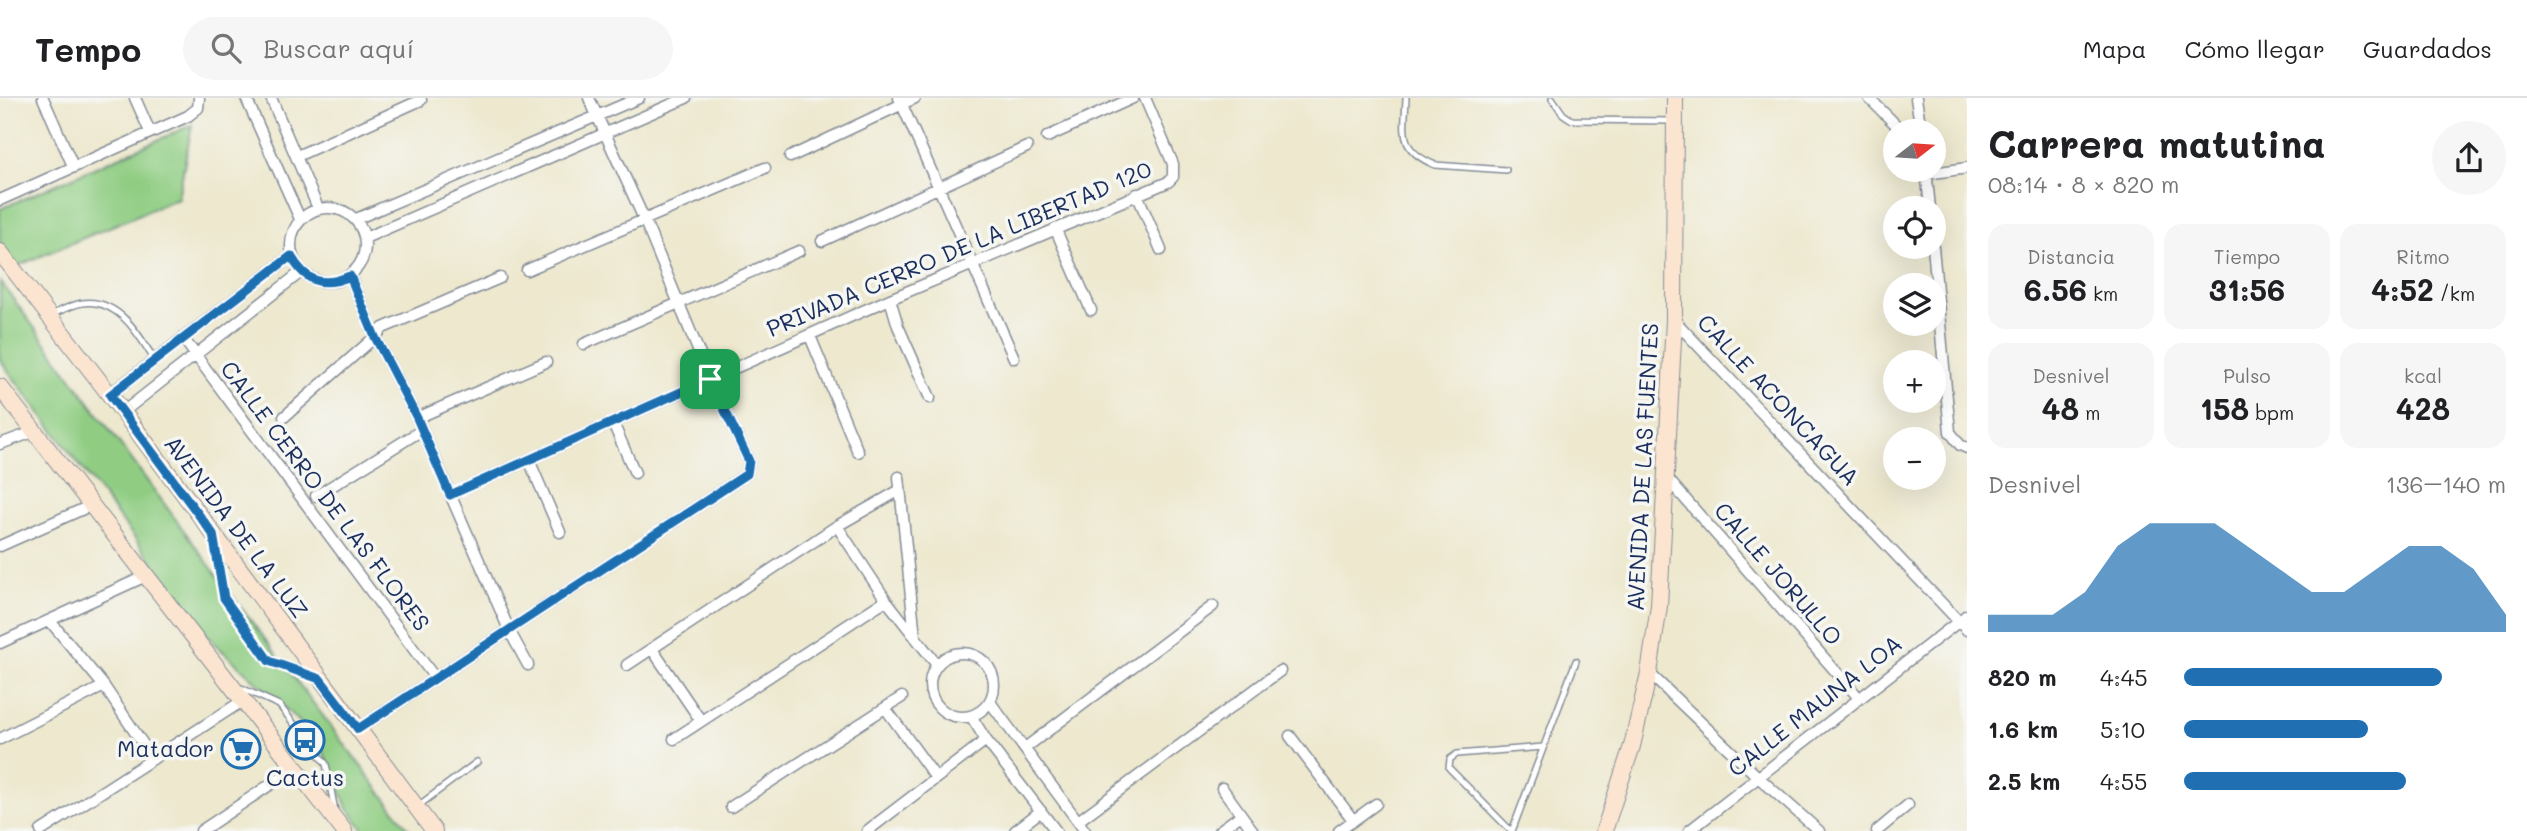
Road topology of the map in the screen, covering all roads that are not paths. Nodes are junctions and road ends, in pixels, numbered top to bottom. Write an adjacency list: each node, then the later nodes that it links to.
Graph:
1 (43, 98): 29 (street)
2 (135, 98): 23 (street)
3 (199, 98): 23 (street)
4 (246, 98): 38 (street)
5 (271, 98): 27 (street)
6 (589, 98): 19 (street)
7 (639, 98): 19 (street)
8 (686, 98): 24 (street)
9 (915, 98): 18 (street)
10 (1133, 98): 25 (street)
11 (1145, 98): 35 (street, PRIVADA CERRO DE LA LIBERTAD 120)
12 (1406, 98): 32 (lane)
13 (1552, 98): 22 (lane)
14 (1675, 98): 22 (main road, AVENIDA DE LAS FUENTES)
15 (1869, 98): 20 (street)
16 (1916, 98): 21 (street)
17 (421, 100): 27 (street)
18 (900, 101): 28 (street); 34 (street)
19 (597, 117): 24 (street); 39 (street)
20 (1890, 119)
21 (1919, 119)
22 (1675, 120): 58 (main road, AVENIDA DE LAS FUENTES)
23 (150, 132): 29 (street)
24 (604, 133): 40 (street); 42 (street)
25 (1047, 138)
26 (1027, 147): 34 (street)
27 (297, 156): 37 (street)
28 (790, 157)
29 (73, 166): 36 (street)
30 (765, 168): 40 (street)
31 (1967, 168): 33 (street)
32 (1506, 170)
33 (1946, 170)
34 (939, 188): 43 (street); 49 (street)
35 (1137, 194): 41 (street, PRIVADA CERRO DE LA LIBERTAD 120); 44 (street)
36 (0, 200)
37 (318, 208): 38 (street); 39 (street)
38 (300, 219): 47 (street)
39 (356, 219): 42 (street)
40 (644, 219): 50 (street); 55 (street)
41 (1055, 228): 49 (street, PRIVADA CERRO DE LA LIBERTAD 120); 56 (street)
42 (365, 238): 52 (street)
43 (822, 241)
44 (1161, 250)
45 (800, 251): 55 (street)
46 (0, 252): 57 (main road, AVENIDA DE LA LUZ)
47 (291, 256): 51 (street); 61 (street)
48 (1934, 259): 78 (street)
49 (972, 263): 54 (street, PRIVADA CERRO DE LA LIBERTAD 120); 64 (street)
50 (527, 270)
51 (301, 272): 52 (street); 63 (street)
52 (350, 276): 60 (street)
53 (500, 278): 60 (street)
54 (890, 299): 59 (street, PRIVADA CERRO DE LA LIBERTAD 120); 70 (street)
55 (679, 302): 62 (street); 67 (street)
56 (1091, 310)
57 (49, 316): 65 (lane); 69 (main road, AVENIDA DE LA LUZ)
58 (1674, 320): 83 (main road, AVENIDA DE LAS FUENTES); 96 (street, CALLE ACONCAGUA)
59 (810, 336): 67 (street, PRIVADA CERRO DE LA LIBERTAD 120); 79 (street)
60 (375, 337): 72 (street); 73 (street)
61 (183, 338): 63 (street, CALLE CERRO DE LAS FLORES); 65 (street)
62 (584, 344)
63 (194, 356): 71 (street); 107 (street, CALLE CERRO DE LAS FLORES)
64 (1014, 358)
65 (155, 361): 69 (street)
66 (546, 362): 73 (street)
67 (710, 379): 74 (street, PRIVADA CERRO DE LA LIBERTAD 120); 97 (street)
68 (0, 387): 76 (main road)
69 (110, 395): 71 (main road, AVENIDA DE LA LUZ)
70 (930, 398)
71 (123, 412): 90 (main road, AVENIDA DE LA LUZ)
72 (284, 417)
73 (417, 418): 75 (street)
74 (612, 423): 80 (street, PRIVADA CERRO DE LA LIBERTAD 120); 81 (street)
75 (422, 430): 85 (street); 86 (street)
76 (36, 431): 77 (street); 87 (main road)
77 (0, 444)
78 (1967, 449)
79 (858, 452)
80 (529, 460): 85 (street, PRIVADA CERRO DE LA LIBERTAD 120); 89 (street)
81 (635, 473)
82 (899, 477): 84 (street)
83 (1666, 477): 106 (main road, AVENIDA DE LAS FUENTES); 112 (street, CALLE JORULLO)
84 (900, 490): 88 (street); 98 (street)
85 (450, 495): 97 (street)
86 (316, 496)
87 (92, 505): 91 (street); 92 (main road)
88 (837, 526): 93 (street); 100 (street)
89 (560, 532)
90 (213, 534): 108 (main road, AVENIDA DE LA LUZ); 108 (lane)
91 (0, 546)
92 (148, 575): 95 (street); 109 (main road)
93 (886, 600): 98 (street); 117 (street)
94 (1213, 606): 124 (street)
95 (50, 621): 99 (street); 110 (street)
96 (1964, 622): 112 (street, CALLE MAUNA LOA)
97 (510, 632): 102 (street); 107 (street)
98 (915, 637): 104 (street)
99 (0, 643)
100 (652, 649): 103 (street); 117 (street)
101 (1576, 661): 123 (lane)
102 (528, 665)
103 (627, 665)
104 (937, 665): 114 (street); 116 (street)
105 (1280, 671): 138 (street)
106 (1648, 673): 128 (street); 151 (main road, AVENIDA DE LAS FUENTES)
107 (435, 678): 118 (street)
108 (320, 679): 118 (main road, AVENIDA DE LA LUZ)
109 (231, 683): 113 (main road); 139 (lane)
110 (104, 686): 120 (street); 125 (street)
111 (902, 697): 115 (street)
112 (1859, 698): 128 (street, CALLE MAUNA LOA)
113 (244, 700): 125 (street); 127 (main road)
114 (990, 702): 116 (street); 124 (street)
115 (886, 709): 129 (street); 133 (street)
116 (971, 716): 122 (street)
117 (701, 721): 121 (street)
118 (358, 729): 134 (main road, AVENIDA DE LA LUZ)
119 (1290, 736): 137 (street)
120 (0, 739)
121 (674, 739)
122 (986, 740): 129 (street); 135 (street)
123 (1543, 747): 150 (lane); 150 (lane)
124 (1025, 748): 138 (street)
125 (153, 759): 140 (street)
126 (477, 762): 134 (lane)
127 (295, 768): 139 (main road); 141 (street)
128 (1758, 777): 152 (street, CALLE MAUNA LOA); 153 (street)
129 (936, 778): 143 (street)
130 (1222, 788): 136 (street)
131 (1376, 804): 137 (street)
132 (1908, 805): 154 (street)
133 (731, 807)
134 (416, 808): 142 (main road, AVENIDA DE LA LUZ)
135 (1041, 811): 144 (street); 145 (street)
136 (1241, 815): 147 (street); 148 (street)
137 (1353, 820): 149 (street)
138 (1078, 821): 146 (street)
139 (340, 826)
140 (41, 831)
141 (201, 831)
142 (434, 831)
143 (867, 831)
144 (1015, 831)
145 (1056, 831)
146 (1086, 831)
147 (1219, 831)
148 (1253, 831)
149 (1339, 831)
150 (1511, 831)
151 (1604, 831)
152 (1689, 831)
153 (1819, 831)
154 (1877, 831)

